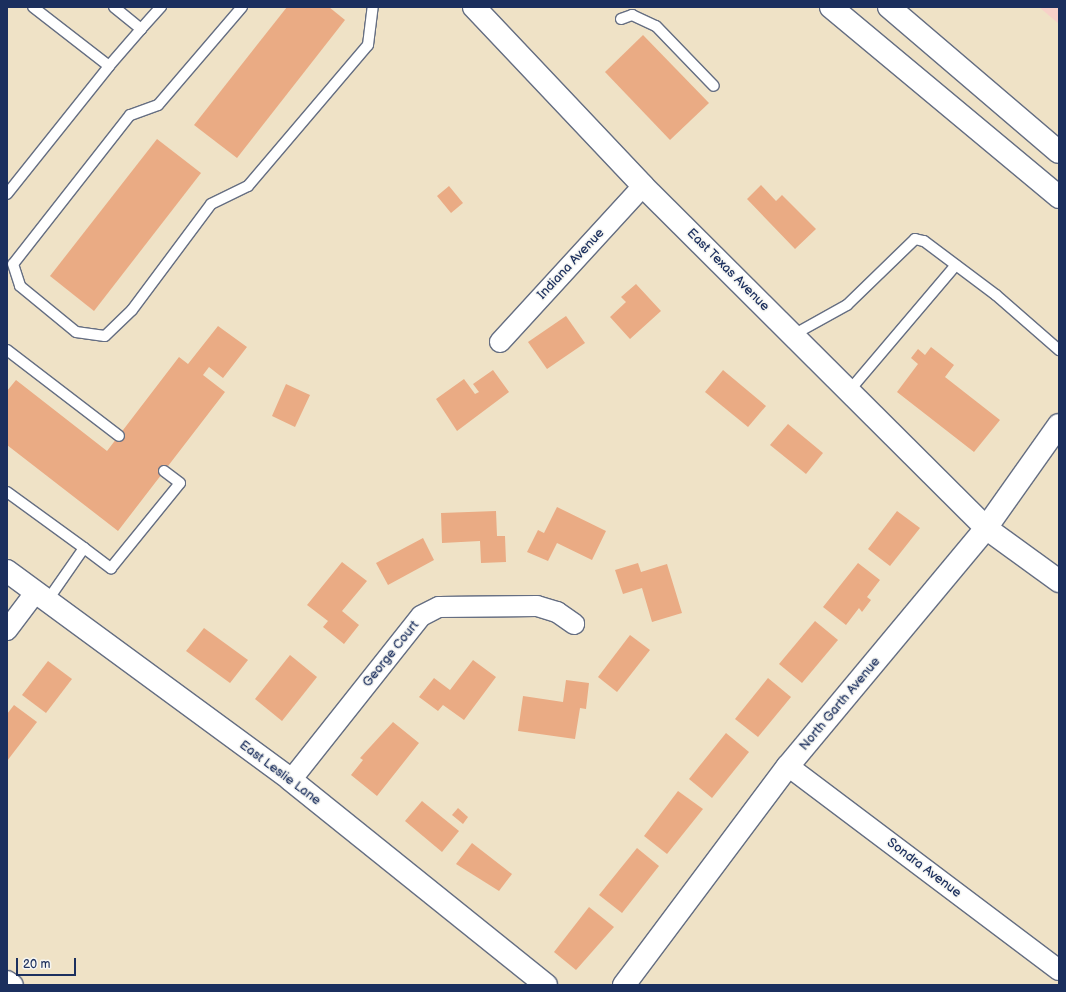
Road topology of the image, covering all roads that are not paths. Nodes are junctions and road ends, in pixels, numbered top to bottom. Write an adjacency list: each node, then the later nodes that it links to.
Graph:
1 (33, 7): 11 (lane)
2 (114, 7): 10 (lane)
3 (161, 7): 10 (lane)
4 (242, 7): 5 (lane)
5 (373, 7)
6 (474, 7): 14 (main road, East Texas Avenue)
7 (831, 7): 16 (main road)
8 (889, 7): 13 (main road)
9 (621, 19): 12 (lane)
10 (141, 29): 11 (lane)
11 (109, 66): 15 (lane)
12 (714, 86)
13 (1059, 152)
14 (643, 186): 18 (main road, East Texas Avenue); 19 (street, Indiana Avenue)
15 (7, 194)
16 (1059, 197)
17 (956, 265): 18 (lane); 21 (lane); 22 (lane)
18 (793, 335): 22 (main road, East Texas Avenue)
19 (500, 342)
20 (7, 350): 24 (lane)
21 (1059, 350)
22 (849, 391): 27 (main road, East Texas Avenue)
23 (1059, 425): 27 (main road, North Garth Avenue)
24 (119, 436)
25 (164, 471): 28 (lane)
26 (7, 492): 28 (lane)
27 (986, 528): 30 (main road, East Texas Avenue); 34 (main road, North Garth Avenue)
28 (84, 548): 31 (lane)
29 (7, 571): 31 (main road, East Leslie Lane)
30 (1059, 582)
31 (41, 597): 33 (street); 35 (main road, East Leslie Lane)
32 (574, 624): 35 (street, George Court)
33 (7, 630)
34 (788, 766): 36 (street, Sondra Avenue); 40 (main road, North Garth Avenue)
35 (291, 780): 39 (main road, East Leslie Lane)
36 (1059, 970)
37 (7, 980): 38 (street)
38 (13, 985)
39 (546, 985)
40 (624, 985)

